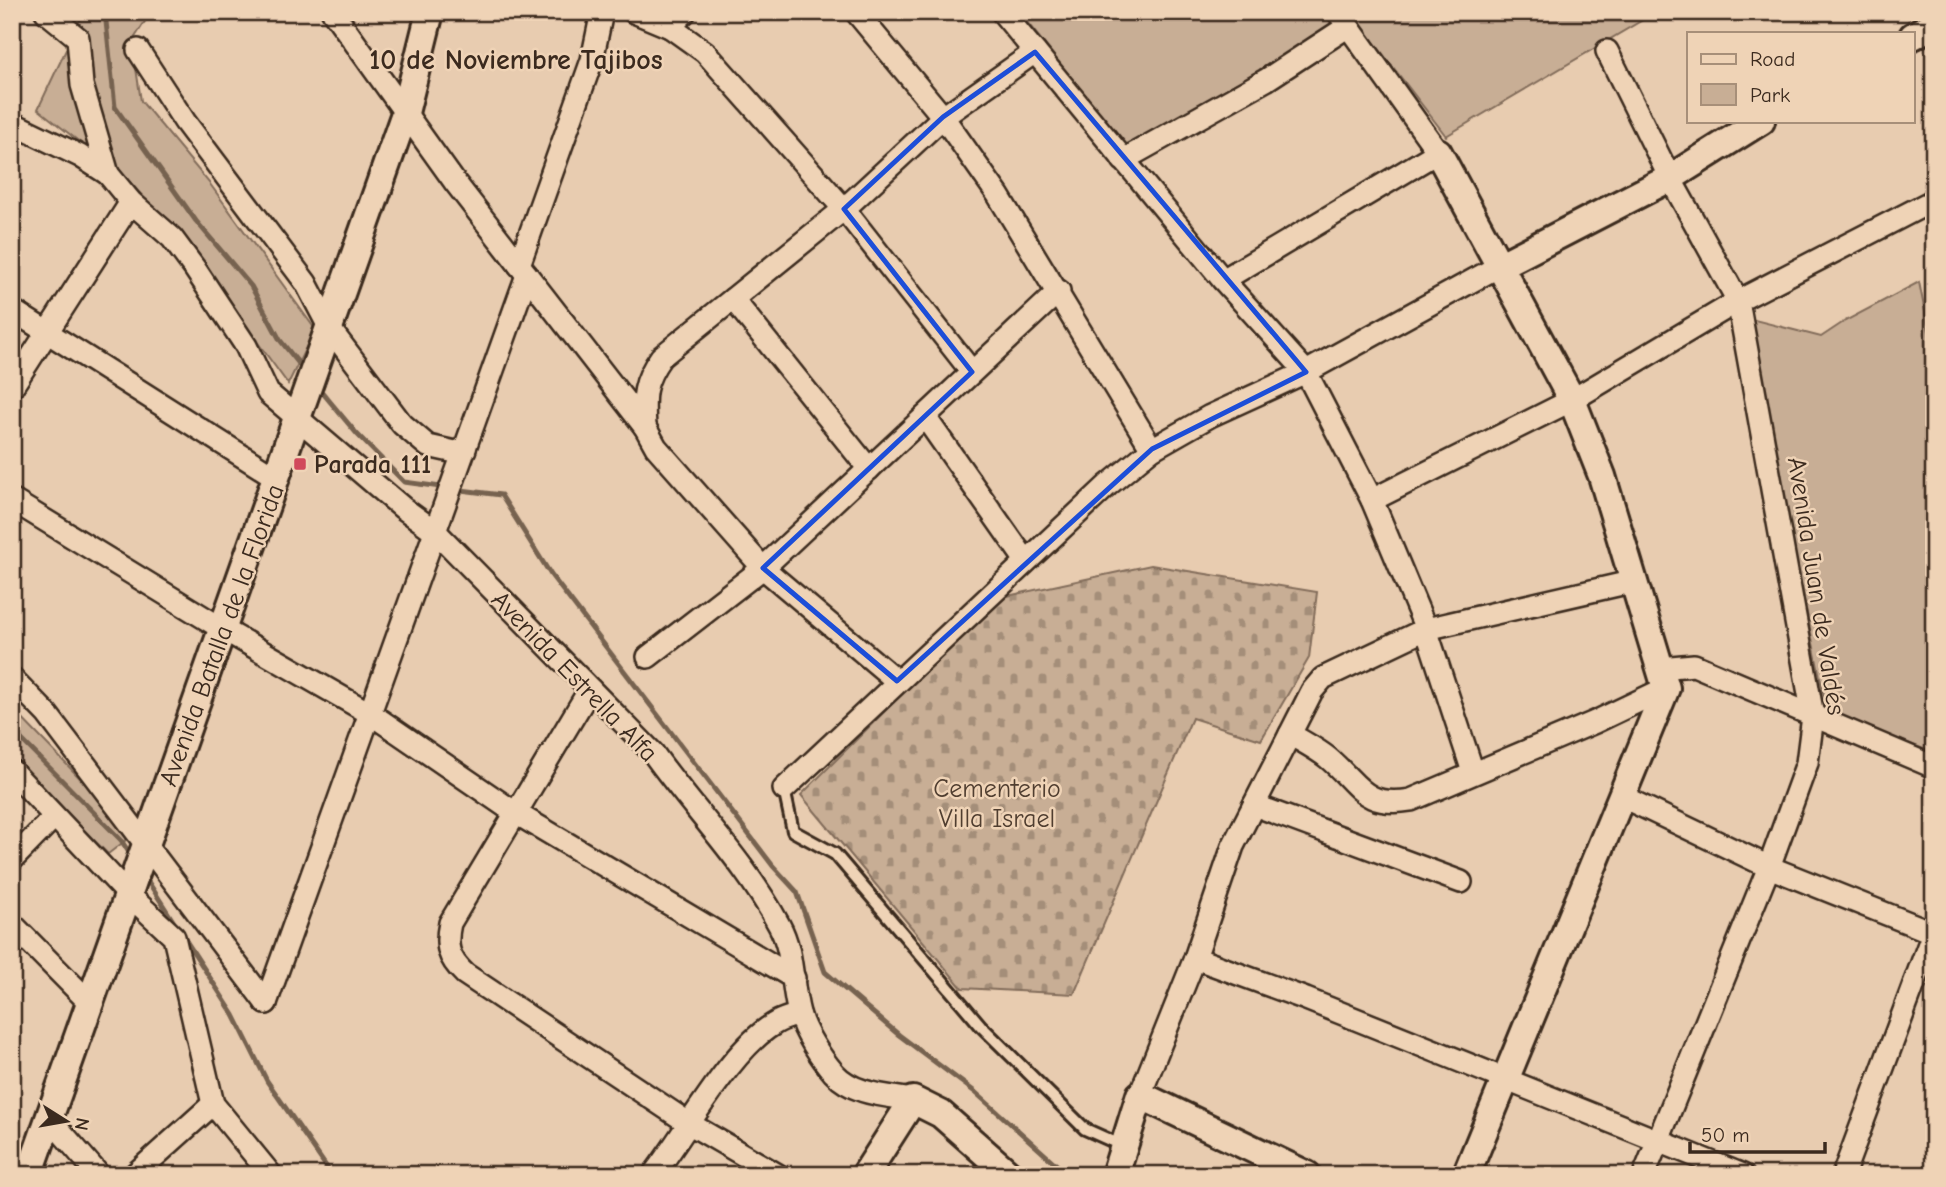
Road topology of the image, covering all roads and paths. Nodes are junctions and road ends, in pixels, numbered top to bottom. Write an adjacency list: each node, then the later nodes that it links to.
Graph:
1 (46, 12): 22 (street)
2 (333, 12): 16 (street)
3 (430, 12): 16 (street, Avenida Batalla de la Florida)
4 (602, 12): 28 (street)
5 (634, 12): 11 (street)
6 (685, 12): 11 (street)
7 (856, 12): 17 (street)
8 (1002, 12): 15 (street)
9 (1343, 20): 20 (street); 21 (street)
10 (1934, 24): 12 (street)
11 (670, 27): 26 (street)
12 (1914, 35)
13 (138, 50): 34 (street)
14 (1607, 51): 23 (street, Avenida Juan de Valdés)
15 (1035, 52): 17 (street); 21 (street)
16 (405, 113): 28 (street); 34 (street, Avenida Batalla de la Florida)
17 (943, 117): 26 (street); 30 (street)
18 (1759, 122): 23 (street)
19 (12, 123): 22 (street)
20 (1438, 152): 27 (street); 29 (street)
21 (1123, 160): 29 (street)
22 (108, 174): 25 (street, Avenida Estrella Alfa)
23 (1670, 178): 27 (street); 32 (street, Avenida Juan de Valdés)
24 (1934, 201): 32 (street)
25 (131, 202): 35 (street); 41 (street, Avenida Estrella Alfa)
26 (844, 209): 31 (street); 36 (street)
27 (1501, 265): 37 (street); 39 (street)
28 (523, 270): 42 (street); 43 (street)
29 (1223, 280): 37 (street)
30 (1059, 291): 36 (street); 44 (street)
31 (733, 299): 42 (street); 45 (street)
32 (1738, 302): 39 (street); 61 (street, Avenida Juan de Valdés)
33 (12, 310): 35 (street)
34 (330, 329): 41 (street, Avenida Batalla de la Florida); 43 (street)
35 (47, 332): 38 (street); 46 (street)
36 (972, 372): 40 (street)
37 (1306, 372): 44 (street); 48 (street)
38 (12, 387)
39 (1572, 400): 48 (street); 52 (street)
40 (925, 416): 45 (street); 50 (street)
41 (298, 421): 46 (street, Avenida Batalla de la Florida); 49 (street, Avenida Estrella Alfa)
42 (645, 427): 51 (street)
43 (465, 449): 49 (street)
44 (1152, 449): 50 (street)
45 (869, 468): 51 (street)
46 (277, 478): 53 (street, Avenida Batalla de la Florida)
47 (12, 500): 53 (street)
48 (1372, 500): 54 (street)
49 (436, 531): 59 (street, Avenida Estrella Alfa); 60 (street)
50 (1026, 561): 58 (street)
51 (763, 568): 55 (street); 58 (street)
52 (1635, 581): 54 (street); 57 (street)
53 (221, 628): 60 (street); 71 (street, Avenida Batalla de la Florida)
54 (1426, 629): 62 (street); 65 (street)
55 (648, 657)
56 (12, 678): 71 (street)
57 (1662, 678): 61 (street); 65 (street); 67 (street)
58 (897, 681): 66 (street)
59 (590, 690): 69 (street); 79 (street, Avenida Estrella Alfa)
60 (371, 714): 69 (street); 71 (street)
61 (1813, 716): 63 (street); 73 (street, Avenida Juan de Valdés)
62 (1290, 734): 65 (street); 68 (street)
63 (1934, 767)
64 (12, 771): 70 (street)
65 (1473, 772)
66 (783, 789): 89 (lane)
67 (1623, 797): 73 (street); 82 (street)
68 (1254, 805): 74 (street); 78 (street)
69 (514, 811): 79 (street); 87 (street)
70 (54, 817): 72 (street); 75 (street)
71 (147, 844): 75 (street, Avenida Batalla de la Florida)
72 (12, 860)
73 (1769, 867): 77 (street); 88 (street, Avenida Juan de Valdés)
74 (1461, 882)
75 (129, 895): 80 (street, Avenida Batalla de la Florida); 85 (street)
76 (12, 924): 80 (street)
77 (1933, 933): 104 (street)
78 (1195, 958): 82 (street); 83 (street)
79 (794, 978): 81 (street, Avenida Estrella Alfa)
80 (90, 1003): 86 (street, Avenida Batalla de la Florida)
81 (799, 1014): 84 (street, Avenida Estrella Alfa); 87 (street)
82 (1506, 1079): 88 (street); 101 (street)
83 (1140, 1096): 89 (street); 100 (street)
84 (913, 1100): 97 (street); 98 (street, Avenida Estrella Alfa)
85 (214, 1104): 93 (street); 94 (street)
86 (49, 1118): 91 (street, Avenida Batalla de la Florida); 92 (street)
87 (690, 1124): 95 (street); 96 (street)
88 (1657, 1142): 102 (street, Avenida Juan de Valdés); 103 (street)
89 (1124, 1146): 99 (street)
90 (12, 1158): 91 (street)
91 (29, 1175)
92 (99, 1175)
93 (134, 1175)
94 (271, 1175)
95 (653, 1175)
96 (778, 1175)
97 (865, 1175)
98 (1010, 1175)
99 (1115, 1175)
100 (1307, 1175)
101 (1466, 1175)
102 (1644, 1175)
103 (1743, 1175)
104 (1843, 1175)

